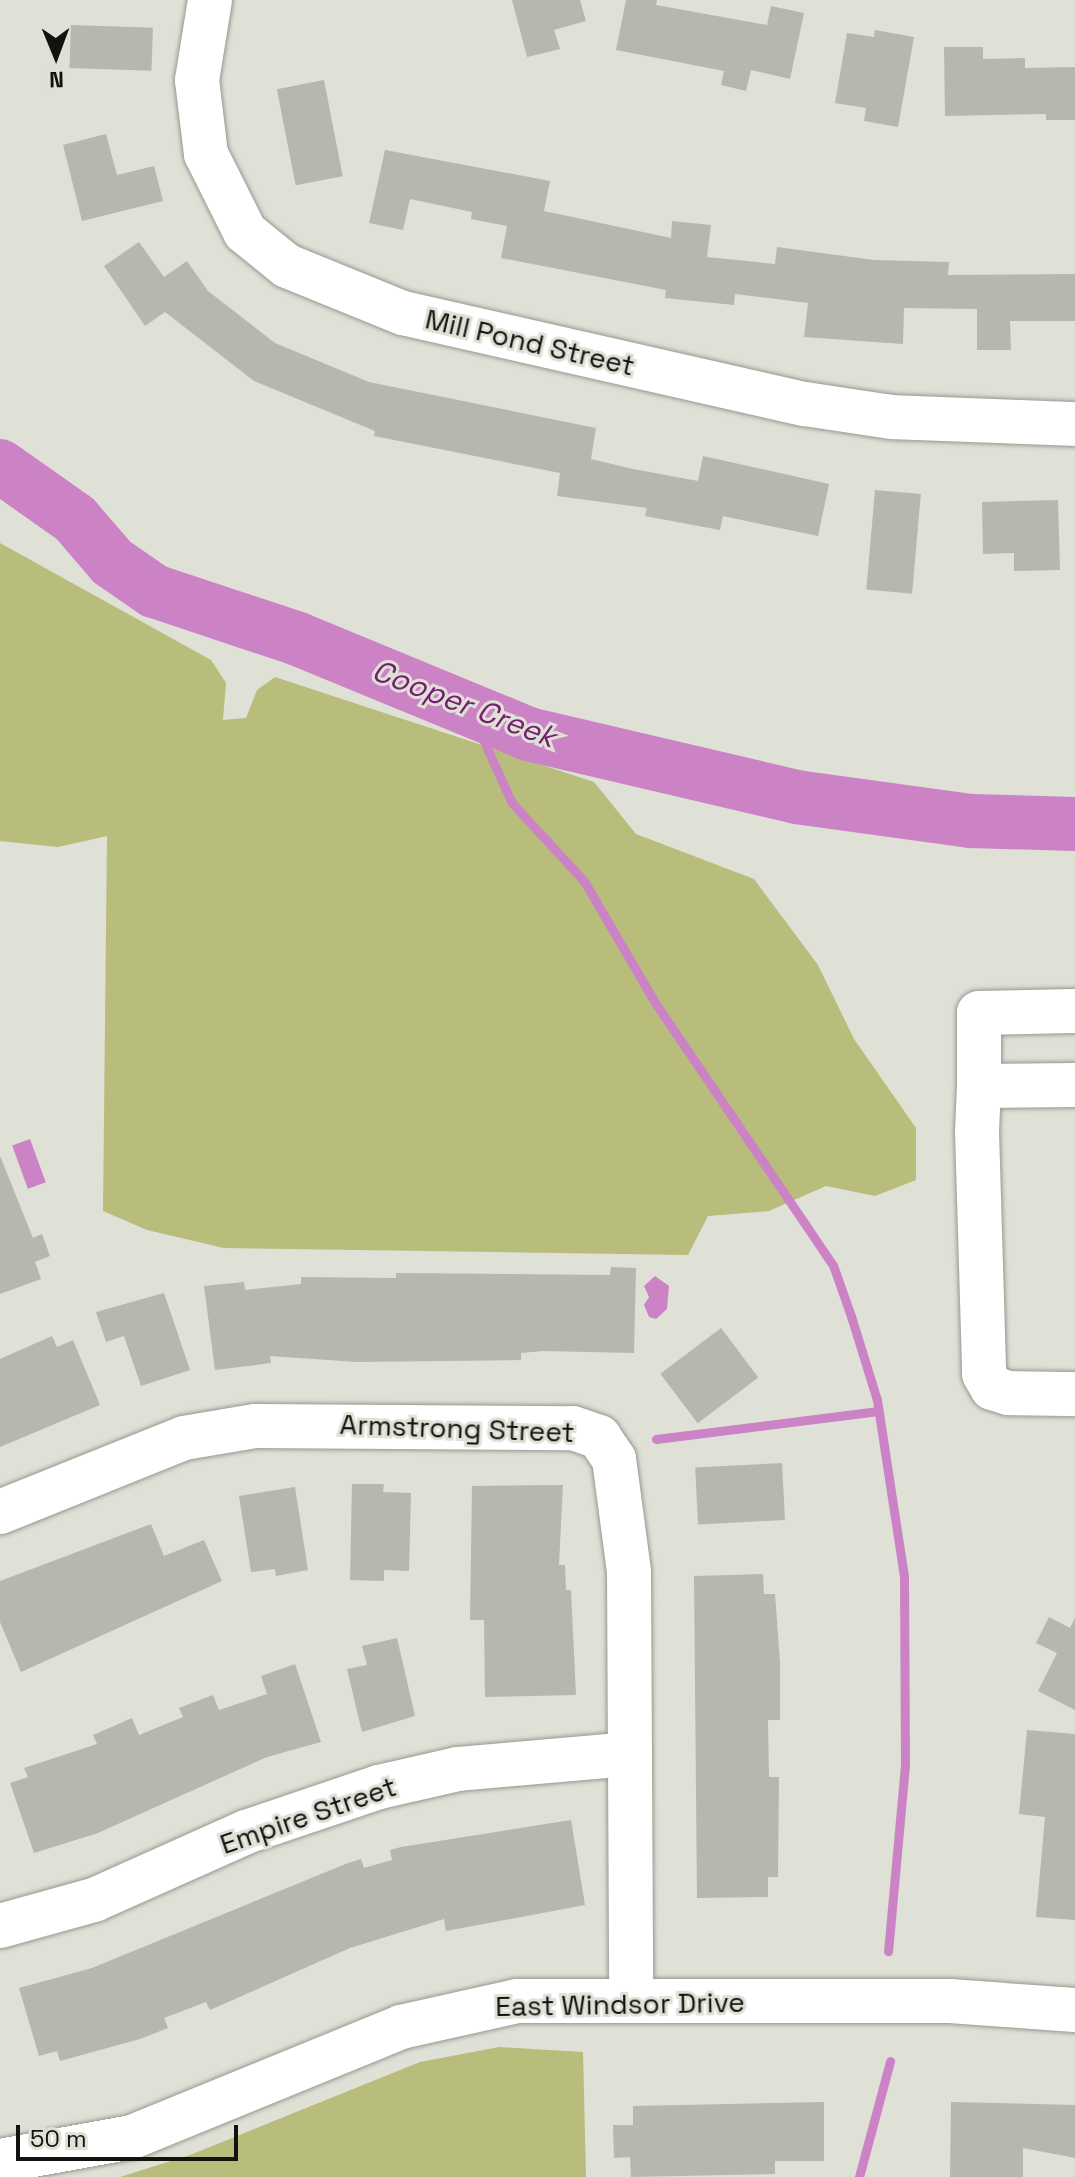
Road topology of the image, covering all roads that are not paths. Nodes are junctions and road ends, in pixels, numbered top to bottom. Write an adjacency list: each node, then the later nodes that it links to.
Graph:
1 (210, 0): 2 (street, Mill Pond Street)
2 (1075, 424)
3 (1075, 1011): 5 (street)
4 (1075, 1085): 5 (street)
5 (979, 1086): 6 (street)
6 (1075, 1394)
7 (0, 1512): 8 (street, Armstrong Street)
8 (629, 1754): 9 (street, Empire Street); 10 (street, Armstrong Street)
9 (0, 1926)
10 (631, 2000): 11 (street, East Windsor Drive); 12 (street, East Windsor Drive)
11 (1075, 2010)
12 (0, 2161)

